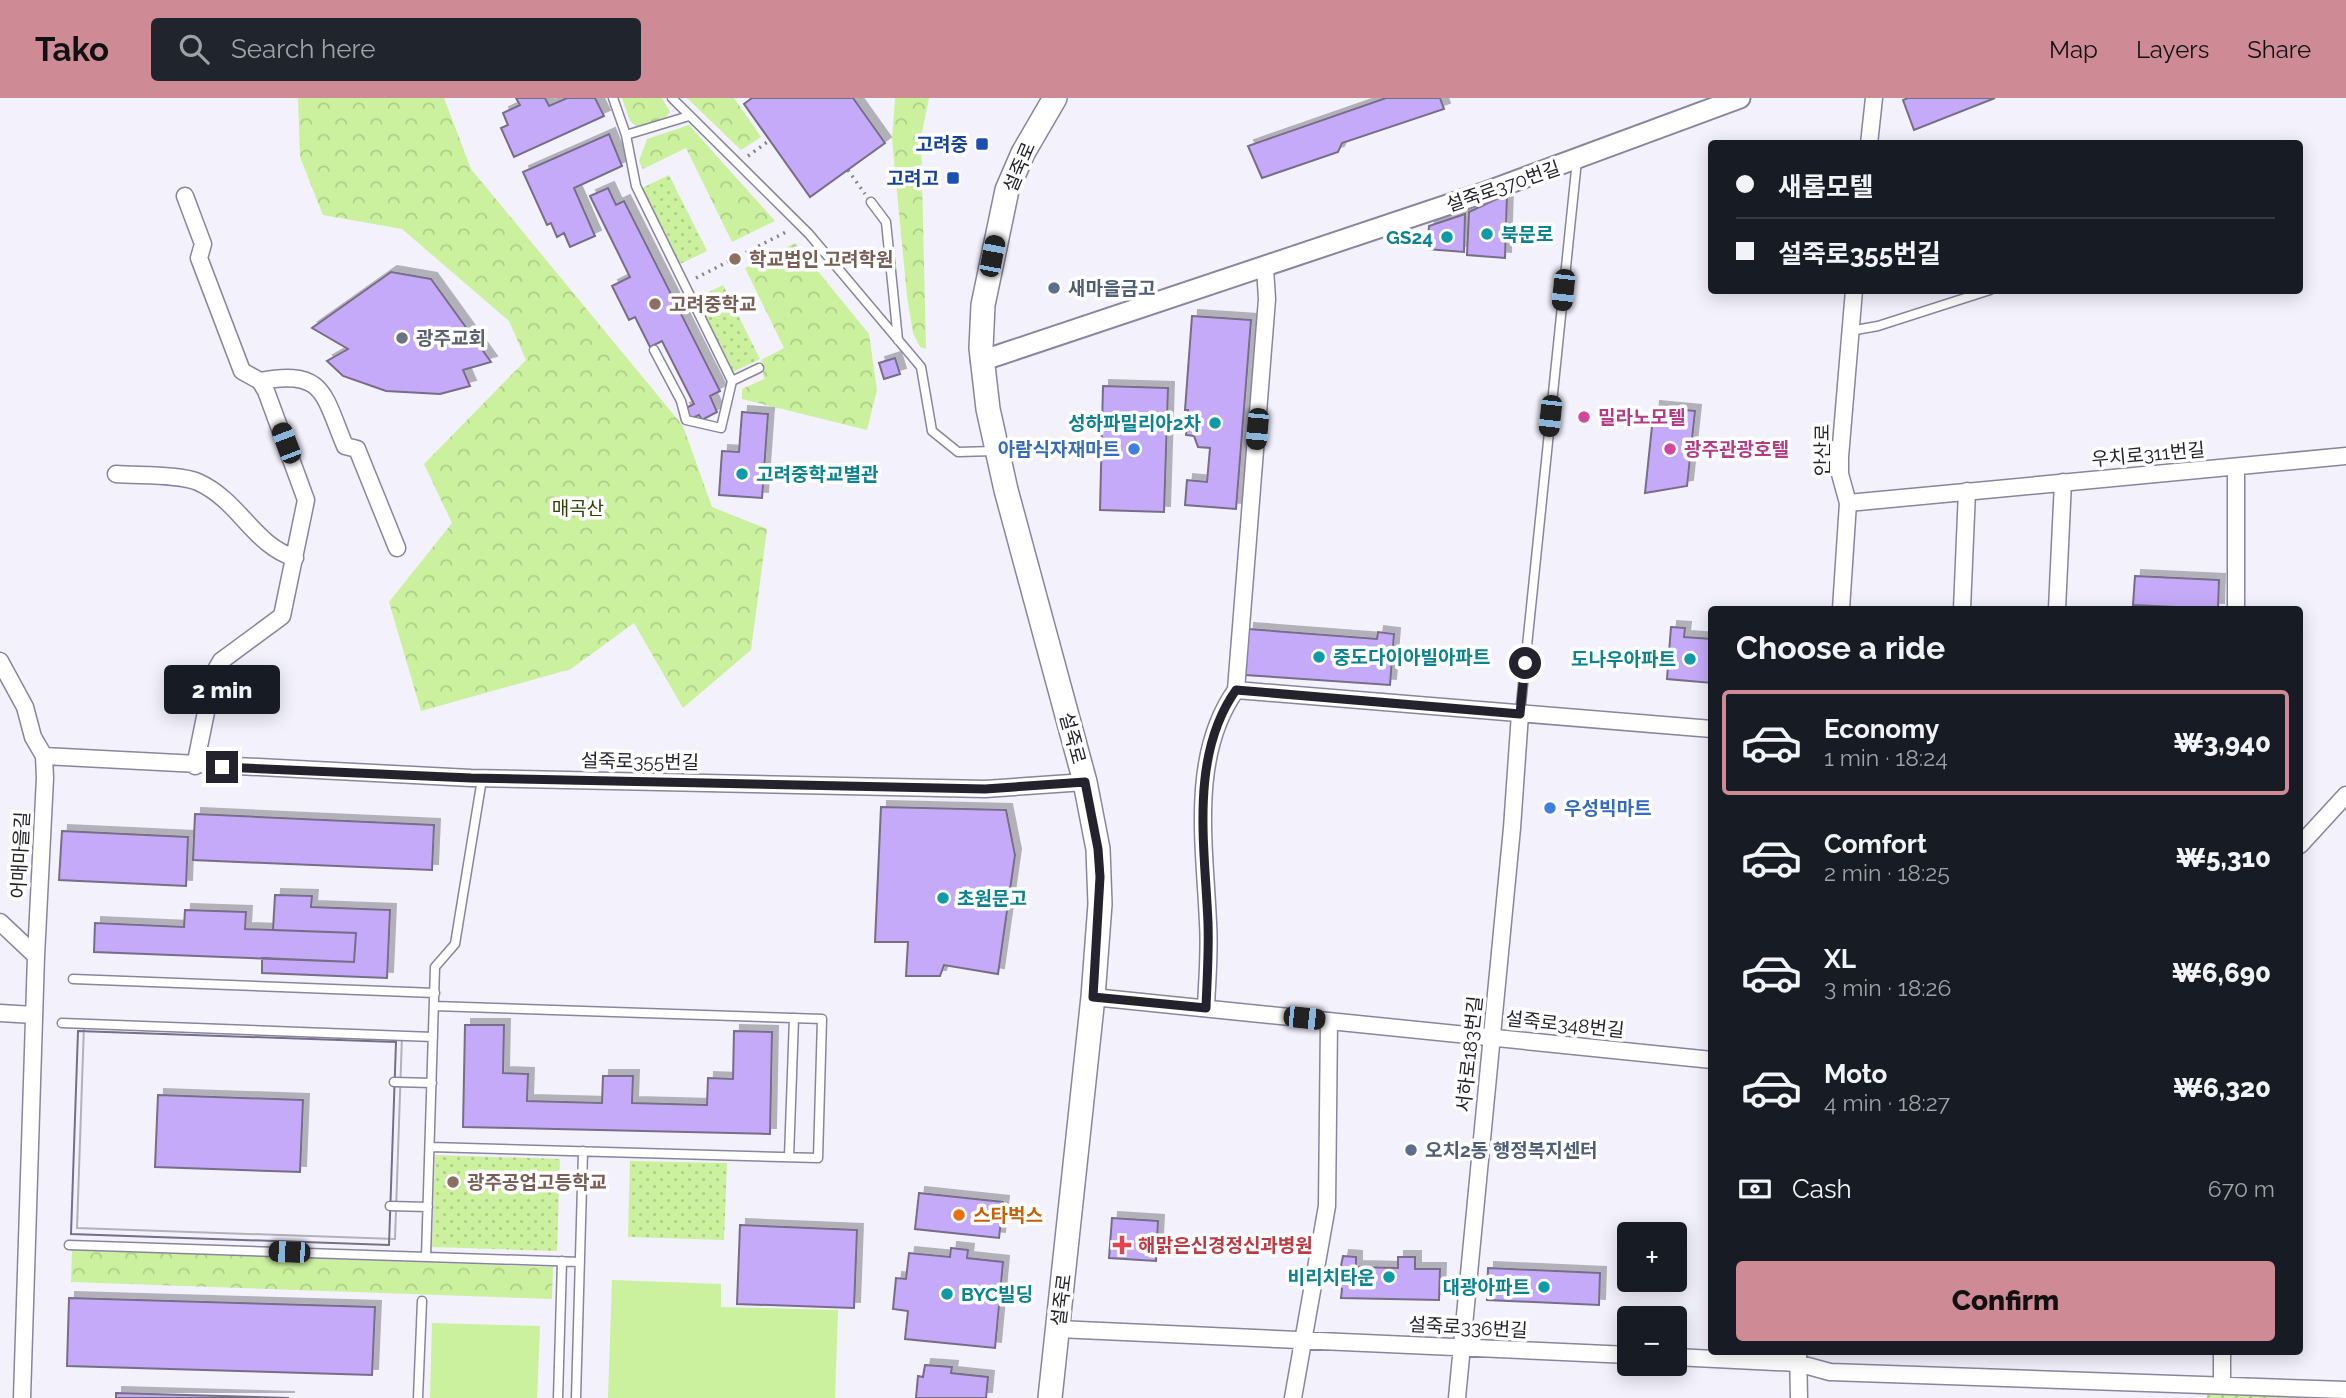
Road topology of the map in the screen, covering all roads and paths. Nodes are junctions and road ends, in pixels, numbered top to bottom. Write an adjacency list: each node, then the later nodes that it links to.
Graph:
1 (613, 98): 7 (lane)
2 (672, 98): 6 (lane)
3 (1055, 98): 23 (main road, 설죽로)
4 (1738, 98): 10 (street, 설죽로370번길)
5 (1874, 98): 9 (street)
6 (690, 116): 7 (lane); 11 (lane)
7 (626, 135): 17 (lane)
8 (770, 140): 11 (path)
9 (1869, 140)
10 (1577, 160): 16 (street, 설죽로370번길); 42 (lane, 서하로183번길)
11 (738, 163): 15 (lane)
12 (848, 170): 14 (path)
13 (185, 196): 25 (street)
14 (871, 202): 21 (lane)
15 (800, 225): 17 (path); 21 (lane)
16 (1265, 268): 23 (street, 설죽로370번길); 41 (street)
17 (684, 284): 26 (lane)
18 (1854, 294): 20 (street, 안산로)
19 (1978, 294): 20 (lane)
20 (1850, 331): 33 (street, 안산로)
21 (898, 340): 27 (lane)
22 (654, 350): 26 (lane)
23 (981, 361): 27 (main road, 설죽로)
24 (759, 368): 26 (lane)
25 (260, 381): 34 (street); 35 (street)
26 (732, 382)
27 (998, 451): 47 (main road, 설죽로)
28 (2346, 456): 29 (street, 우치로311번길)
29 (2236, 468): 31 (street, 우치로311번길); 39 (street)
30 (117, 474): 35 (street)
31 (2063, 482): 32 (street, 우치로311번길); 38 (street)
32 (1967, 491): 33 (street, 우치로311번길); 37 (street)
33 (1848, 503): 36 (street, 안산로)
34 (397, 548)
35 (295, 558): 45 (street)
36 (1841, 606)
37 (1962, 606)
38 (2057, 606)
39 (2236, 606)
40 (0, 661): 44 (street, 어매마을길)
41 (1236, 690): 42 (street); 56 (street)
42 (1520, 714): 43 (street); 63 (street, 서하로183번길)
43 (1708, 729)
44 (44, 756): 45 (street, 설죽로355번길); 51 (street, 어매마을길)
45 (195, 766): 46 (street, 설죽로355번길)
46 (482, 779): 47 (street, 설죽로355번길); 53 (lane)
47 (1085, 782): 54 (main road, 설죽로)
48 (2346, 796): 49 (street)
49 (2303, 842)
50 (0, 922): 51 (street)
51 (36, 956): 58 (street, 어매마을길)
52 (73, 979): 53 (lane)
53 (435, 993): 55 (lane)
54 (1093, 997): 56 (street, 설죽로348번길); 77 (main road, 설죽로)
55 (434, 1006): 59 (lane); 62 (lane)
56 (1206, 1008): 60 (street, 설죽로348번길)
57 (0, 1013): 58 (street)
58 (34, 1016): 86 (street, 어매마을길)
59 (794, 1018): 69 (lane); 69 (lane)
60 (1329, 1021): 63 (street, 설죽로348번길); 78 (street)
61 (62, 1023): 62 (lane)
62 (433, 1037): 66 (lane)
63 (1492, 1038): 64 (street, 설죽로348번길); 79 (street, 서하로183번길)
64 (1708, 1060)
65 (394, 1082): 66 (lane)
66 (432, 1083): 67 (lane)
67 (430, 1147): 68 (lane); 71 (lane)
68 (583, 1151): 69 (lane); 75 (lane)
69 (789, 1157)
70 (390, 1206): 71 (lane)
71 (428, 1207): 73 (lane)
72 (69, 1245): 73 (lane)
73 (426, 1257): 74 (lane)
74 (562, 1261): 75 (lane); 88 (lane)
75 (580, 1262): 89 (lane)
76 (422, 1301): 87 (lane)
77 (1058, 1329): 78 (street, 설죽로336번길); 90 (main road, 설죽로)
78 (1305, 1340): 79 (street, 설죽로336번길); 91 (street)
79 (1461, 1348): 80 (street, 설죽로336번길); 92 (street, 서하로183번길)
80 (1617, 1354)
81 (2222, 1355): 84 (street)
82 (1687, 1357): 83 (street)
83 (1798, 1357): 84 (street); 93 (street)
84 (2222, 1385): 85 (street)
85 (2346, 1390)
86 (22, 1398)
87 (418, 1398)
88 (558, 1398)
89 (576, 1398)
90 (1050, 1398)
91 (1293, 1398)
92 (1457, 1398)
93 (1799, 1398)

